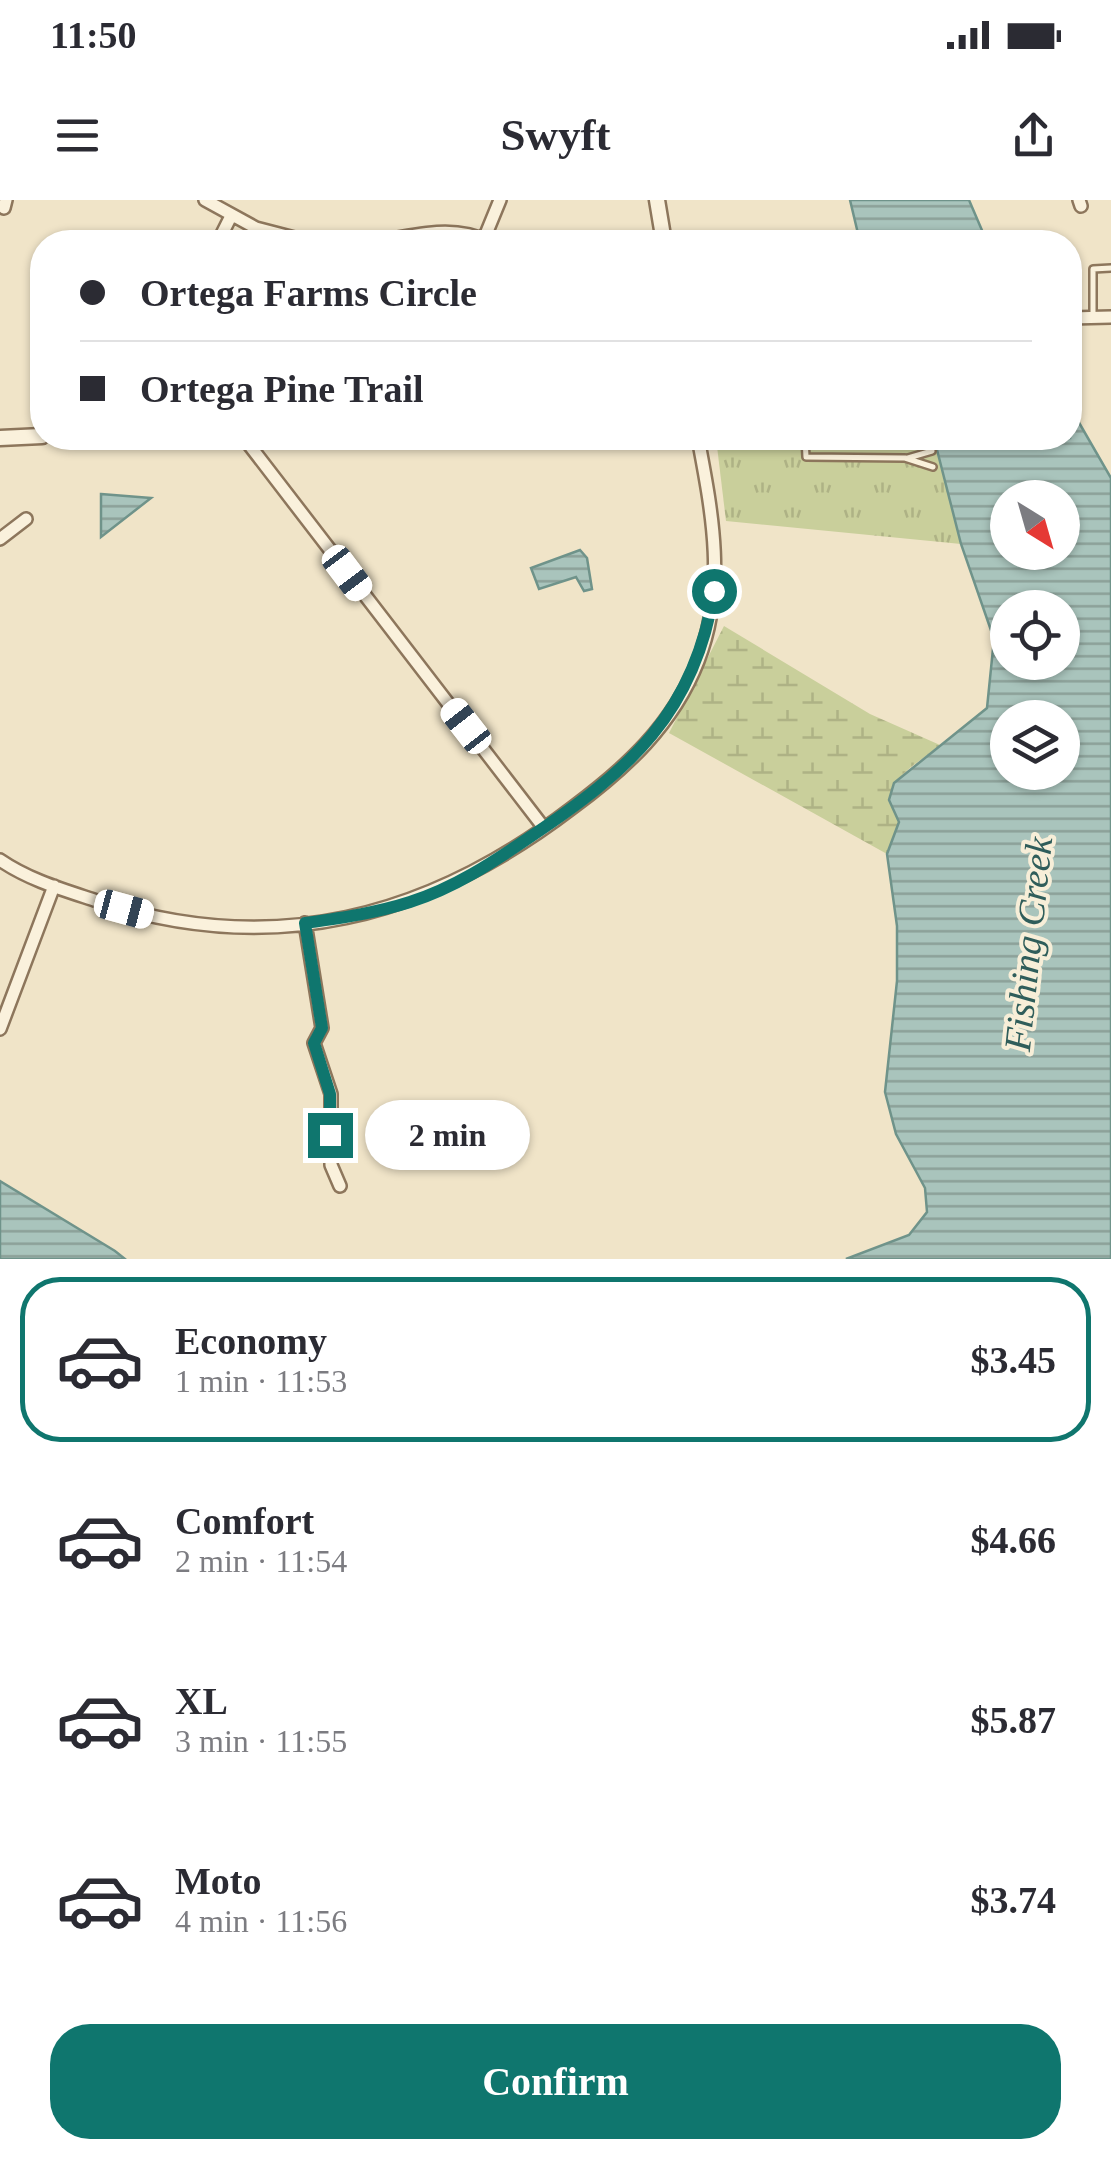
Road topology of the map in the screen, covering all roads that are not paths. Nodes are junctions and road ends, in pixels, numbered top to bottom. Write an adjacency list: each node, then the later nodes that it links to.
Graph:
1 (205, 200): 4 (street)
2 (500, 200): 8 (street)
3 (657, 200): 9 (street)
4 (231, 216): 5 (street); 6 (street)
5 (256, 228): 7 (street)
6 (224, 230)
7 (264, 230)
8 (490, 230)
9 (662, 230)
10 (1111, 268): 13 (lane)
11 (1111, 317): 13 (street)
12 (1082, 318): 13 (street)
13 (1094, 318)
14 (30, 437): 15 (street)
15 (0, 438)
16 (253, 450): 24 (street)
17 (700, 450): 24 (street)
18 (806, 450): 20 (lane)
19 (932, 451): 20 (lane)
20 (906, 458): 21 (lane)
21 (933, 467)
22 (26, 519): 23 (street)
23 (0, 539)
24 (544, 828): 27 (street)
25 (0, 860): 26 (street)
26 (54, 886): 27 (street); 28 (street)
27 (305, 923): 29 (street)
28 (0, 1029)
29 (340, 1186)

